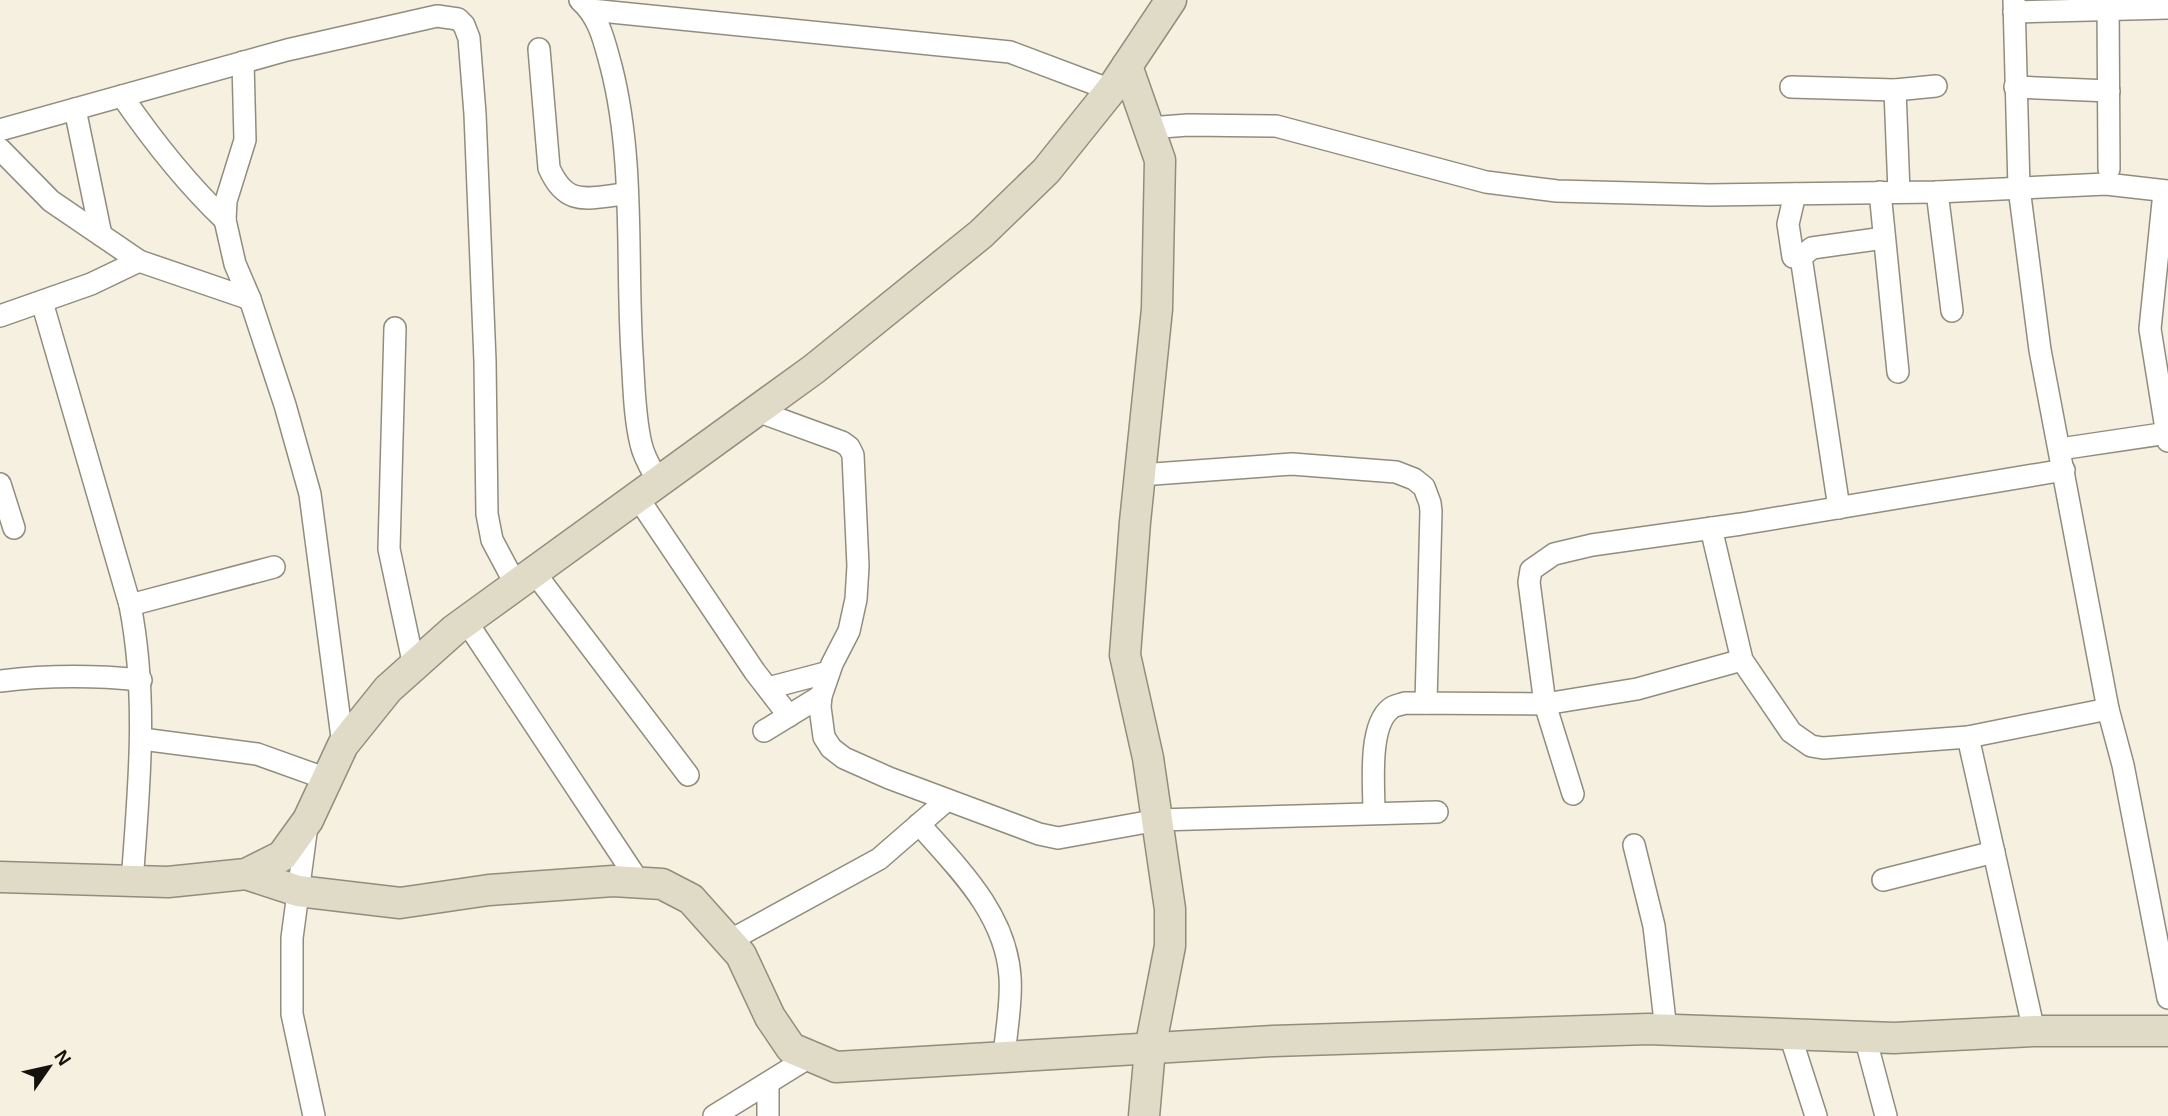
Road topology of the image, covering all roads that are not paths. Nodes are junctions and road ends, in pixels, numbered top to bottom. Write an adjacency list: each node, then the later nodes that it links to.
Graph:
1 (1171, 0): 8 (street)
2 (586, 5): 8 (street); 23 (street)
3 (2108, 5): 4 (street); 5 (street); 13 (street)
4 (2014, 6): 11 (street)
5 (2168, 8)
6 (539, 49): 23 (street)
7 (243, 62): 14 (street); 26 (street); 48 (street)
8 (1119, 78): 16 (street); 37 (street)
9 (1936, 86): 12 (street)
10 (1791, 87): 12 (street)
11 (2015, 87): 13 (street); 20 (street)
12 (1895, 90): 21 (street)
13 (2109, 91): 19 (street)
14 (122, 96): 15 (street); 26 (street)
15 (75, 109): 17 (street); 27 (street)
16 (1149, 128): 24 (street); 41 (street)
17 (0, 130)
18 (0, 149): 27 (street)
19 (2109, 169)
20 (2019, 188): 22 (street); 25 (street); 39 (street)
21 (1890, 192): 22 (street); 24 (street); 28 (street)
22 (1937, 192): 33 (street)
23 (626, 194): 43 (street)
24 (1794, 194): 29 (street)
25 (2166, 197): 38 (street)
26 (225, 219): 31 (street)
27 (101, 235): 30 (street)
28 (1884, 238): 36 (street); 44 (street)
29 (1793, 257)
30 (139, 261): 31 (street); 32 (street)
31 (250, 299): 65 (street)
32 (42, 302): 34 (street); 49 (street)
33 (1952, 311)
34 (0, 316)
35 (395, 328): 52 (street)
36 (1898, 372)
37 (757, 411): 43 (street); 53 (street)
38 (2167, 436): 39 (street)
39 (2060, 449): 40 (street)
40 (2064, 470): 44 (street); 60 (street)
41 (1140, 475): 58 (street); 73 (street)
42 (0, 484): 45 (street)
43 (648, 491): 48 (street); 56 (street)
44 (1839, 508): 46 (street)
45 (14, 528)
46 (1711, 528): 51 (street); 59 (street)
47 (274, 567): 49 (street)
48 (525, 579): 50 (street); 66 (street)
49 (131, 605): 54 (street)
50 (466, 621): 52 (street); 81 (street)
51 (1742, 660): 59 (street); 63 (street)
52 (414, 666): 65 (street)
53 (829, 672): 56 (street); 57 (street)
54 (141, 680): 55 (street); 64 (street)
55 (0, 681)
56 (768, 688): 61 (street)
57 (821, 696): 61 (street); 69 (street)
58 (1426, 703): 59 (street); 71 (street)
59 (1545, 704): 68 (street)
60 (2108, 709): 63 (street); 84 (street)
61 (789, 716): 62 (street)
62 (764, 731)
63 (1968, 737): 76 (street)
64 (142, 738): 67 (street); 80 (street)
65 (343, 745): 67 (street)
66 (688, 775)
67 (327, 779): 72 (street)
68 (1573, 794)
69 (947, 800): 73 (street); 74 (street)
70 (1437, 811): 71 (street)
71 (1374, 812): 73 (street)
72 (308, 820): 77 (street); 82 (street)
73 (1158, 820): 90 (street)
74 (919, 824): 83 (street); 92 (street)
75 (1634, 845): 85 (street)
76 (1994, 852): 79 (street); 86 (street)
77 (246, 874): 80 (street); 82 (street)
78 (0, 877): 80 (street)
79 (1883, 880)
80 (132, 881)
81 (639, 883): 82 (street); 83 (street)
82 (298, 891): 94 (street)
83 (729, 941): 91 (street)
84 (2168, 998)
85 (1666, 1030): 88 (street); 90 (street)
86 (2034, 1031): 87 (street); 89 (street)
87 (2168, 1031)
88 (1790, 1035): 89 (street); 98 (street)
89 (1864, 1037): 99 (street)
90 (1150, 1049): 92 (street); 97 (street)
91 (810, 1056): 92 (street); 93 (street)
92 (1004, 1057)
93 (768, 1083): 95 (street); 96 (street)
94 (314, 1116)
95 (714, 1116)
96 (768, 1116)
97 (1144, 1116)
98 (1816, 1116)
99 (1886, 1116)

